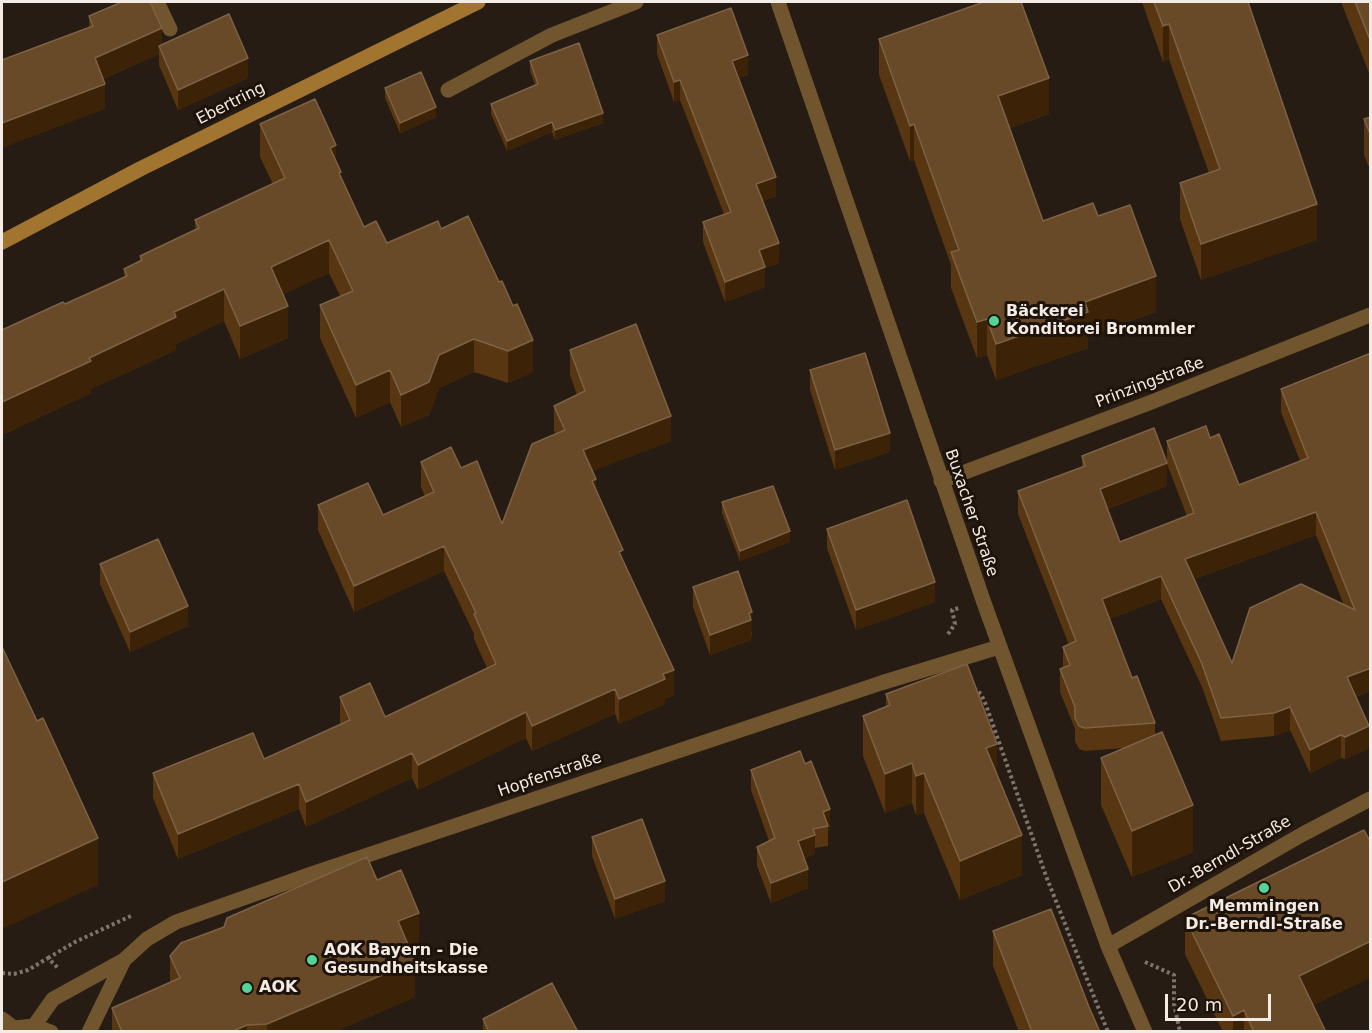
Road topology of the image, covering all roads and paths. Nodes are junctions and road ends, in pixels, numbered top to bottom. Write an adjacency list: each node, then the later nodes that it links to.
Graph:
1 (157, 2): 5 (street)
2 (478, 2): 7 (main road, Ebertring)
3 (636, 2): 6 (street)
4 (778, 2): 9 (street, Buxacher Straße)
5 (170, 29)
6 (448, 90)
7 (2, 242)
8 (1371, 315): 9 (street, Prinzingstraße)
9 (941, 481): 10 (street, Buxacher Straße)
10 (999, 647): 13 (street, Buxacher Straße); 14 (street, Hopfenstraße)
11 (968, 685): 20 (path)
12 (1371, 799): 13 (street, Dr.-Berndl-Straße)
13 (1108, 946): 21 (street, Buxacher Straße)
14 (124, 960): 17 (street, Hopfenstraße); 19 (street, Hopfenstraße)
15 (1174, 975): 22 (path)
16 (7, 1026): 17 (street)
17 (34, 1026): 18 (street)
18 (51, 1032)
19 (89, 1032)
20 (1108, 1032)
21 (1145, 1032)
22 (1180, 1032)

